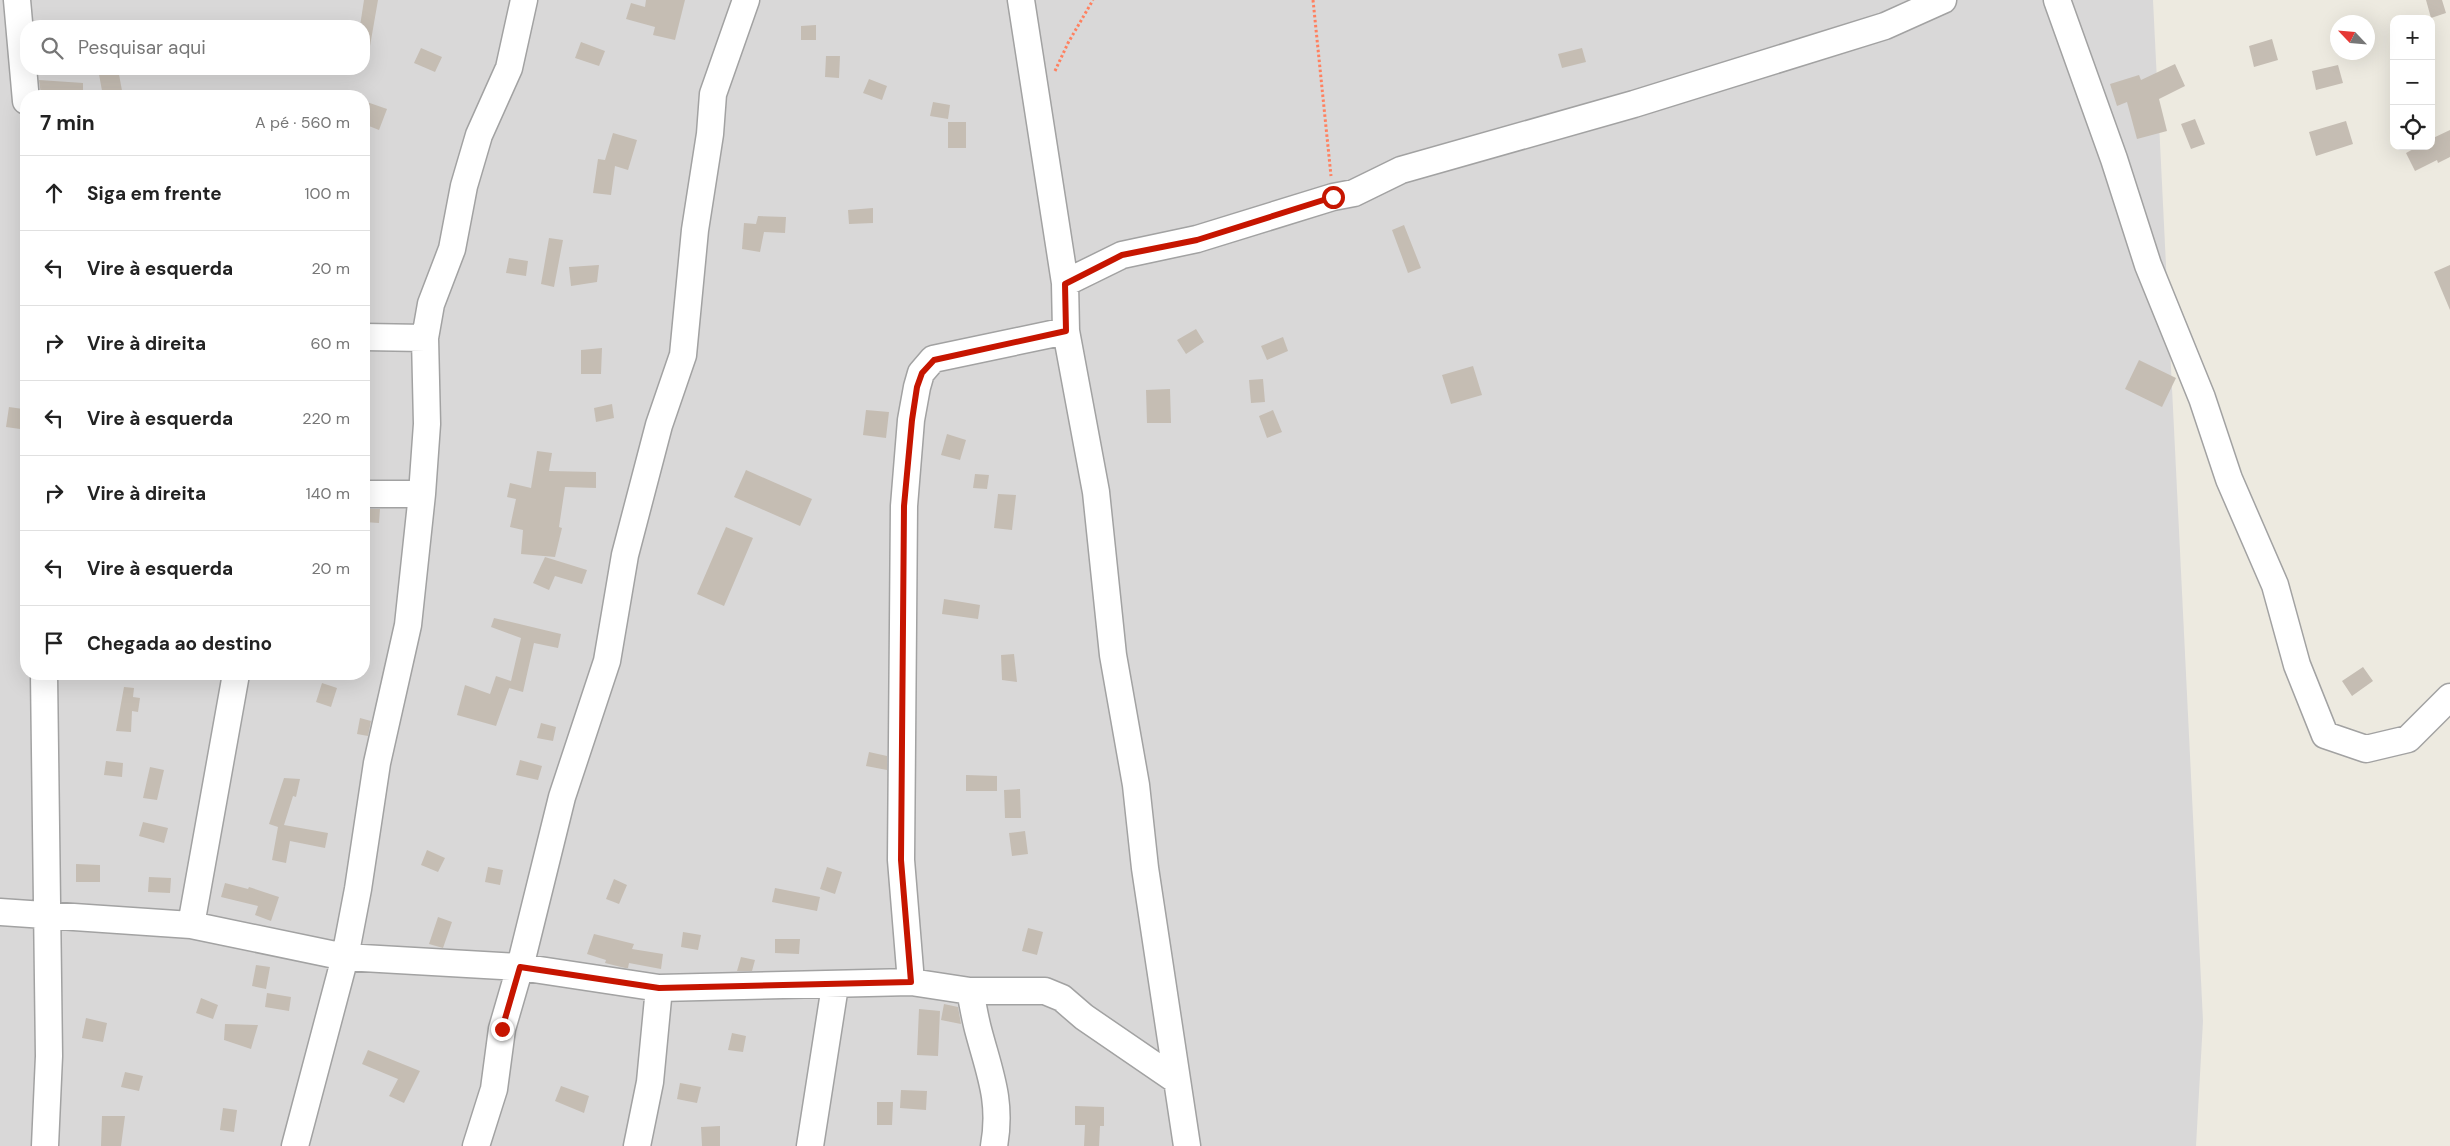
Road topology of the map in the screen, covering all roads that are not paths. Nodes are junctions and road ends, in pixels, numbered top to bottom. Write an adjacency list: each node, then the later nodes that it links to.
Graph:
1 (17, 0): 7 (street)
2 (524, 0): 13 (street)
3 (746, 0): 23 (street)
4 (1021, 0): 10 (street)
5 (1943, 0): 10 (street)
6 (2057, 0): 18 (street)
7 (20, 34)
8 (24, 75): 9 (street)
9 (25, 90)
10 (1065, 284): 11 (street)
11 (1066, 331): 24 (street); 28 (street)
12 (370, 336): 13 (street)
13 (425, 338): 15 (street)
14 (370, 494): 15 (street)
15 (422, 494): 22 (street)
16 (44, 680): 20 (street)
17 (235, 680): 21 (street)
18 (2450, 697)
19 (0, 912): 20 (street)
20 (49, 916): 21 (street); 29 (street)
21 (191, 926): 22 (street)
22 (345, 956): 23 (street); 30 (street)
23 (520, 967): 26 (street); 31 (street)
24 (911, 982): 25 (street); 27 (street)
25 (835, 986): 26 (street); 33 (street)
26 (659, 988): 32 (street)
27 (970, 991): 28 (street); 34 (street)
28 (1176, 1080): 35 (street)
29 (45, 1146)
30 (294, 1146)
31 (476, 1146)
32 (637, 1146)
33 (810, 1146)
34 (994, 1146)
35 (1187, 1146)

